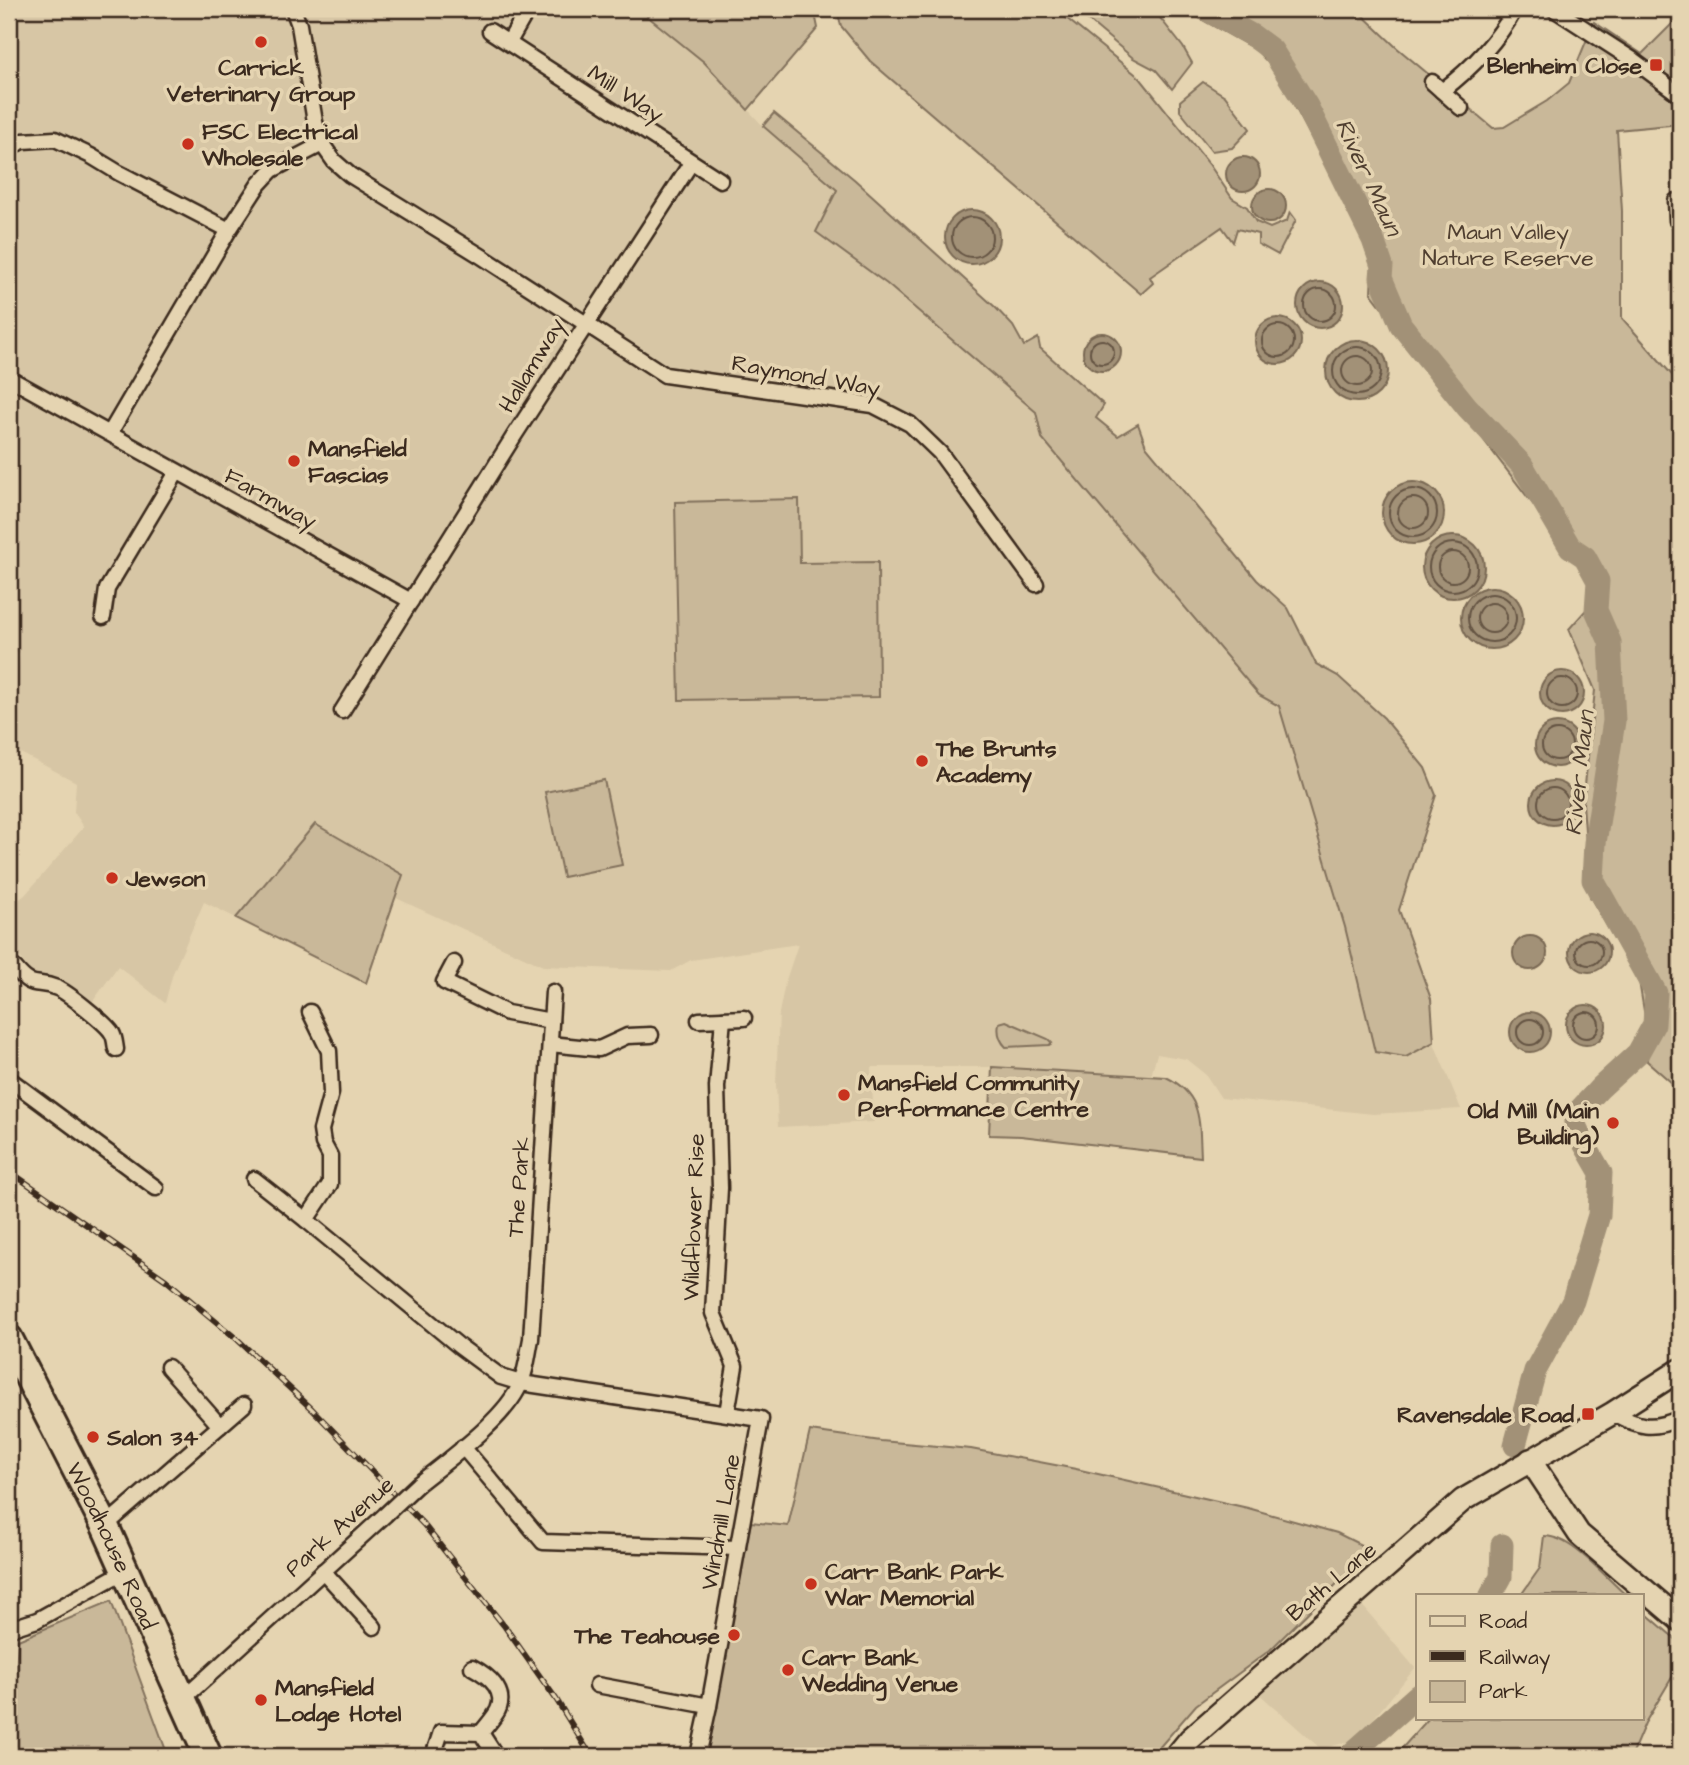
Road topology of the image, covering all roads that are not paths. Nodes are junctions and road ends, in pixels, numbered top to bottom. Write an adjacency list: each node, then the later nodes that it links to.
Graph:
1 (293, 9): 9 (street, Hallamway)
2 (528, 9): 6 (street)
3 (1515, 9): 8 (street)
4 (1553, 9): 7 (street)
5 (490, 31): 6 (street, Mill Way)
6 (509, 42): 11 (street, Mill Way)
7 (1680, 95)
8 (1461, 107)
9 (322, 144): 15 (street); 16 (street, Hallamway)
10 (9, 147): 15 (street)
11 (691, 163): 12 (street, Mill Way); 16 (street)
12 (720, 180)
13 (1673, 201): 14 (street)
14 (1677, 221)
15 (229, 230): 18 (street)
16 (585, 325): 20 (street, Raymond Way); 21 (street, Hallamway)
17 (9, 378): 18 (street, Farmway)
18 (110, 433): 19 (street, Farmway)
19 (177, 472): 21 (street, Farmway); 22 (street)
20 (1036, 584)
21 (411, 601): 23 (street, Hallamway)
22 (103, 617)
23 (342, 710)
24 (454, 963): 31 (street)
25 (12, 971): 34 (street)
26 (553, 992): 31 (street, The Park)
27 (310, 1012): 38 (street)
28 (744, 1018): 29 (street)
29 (723, 1019): 30 (street); 44 (street, Wildflower Rise)
30 (699, 1020)
31 (551, 1021): 33 (street, The Park)
32 (651, 1035): 33 (street)
33 (550, 1044): 42 (street, The Park)
34 (116, 1049)
35 (9, 1079): 37 (street)
36 (254, 1179): 38 (street)
37 (156, 1188)
38 (306, 1220): 42 (street)
39 (9, 1339): 50 (highway, Woodhouse Road)
40 (168, 1367): 47 (street)
41 (1680, 1370): 45 (main road)
42 (521, 1383): 44 (street); 48 (street, Park Avenue)
43 (244, 1405): 47 (street)
44 (727, 1413): 51 (street, Windmill Lane)
45 (1613, 1413): 46 (street); 49 (main road)
46 (1680, 1418)
47 (220, 1426): 50 (street)
48 (463, 1447): 51 (street); 53 (street, Park Avenue, bridge)
49 (1530, 1460): 54 (main road); 66 (main road, Bath Lane)
50 (105, 1526): 52 (highway, Woodhouse Road)
51 (738, 1549): 60 (street, Windmill Lane)
52 (125, 1571): 56 (street); 59 (highway, Woodhouse Road)
53 (323, 1571): 55 (street); 59 (street, Park Avenue)
54 (1680, 1620)
55 (374, 1627)
56 (9, 1629)
57 (472, 1667): 61 (street)
58 (597, 1685): 60 (street)
59 (184, 1698): 63 (highway, Woodhouse Road)
60 (709, 1706): 65 (street, Windmill Lane)
61 (481, 1733): 62 (street); 64 (street)
62 (434, 1753)
63 (208, 1756)
64 (496, 1756)
65 (698, 1756)
66 (1176, 1756)

